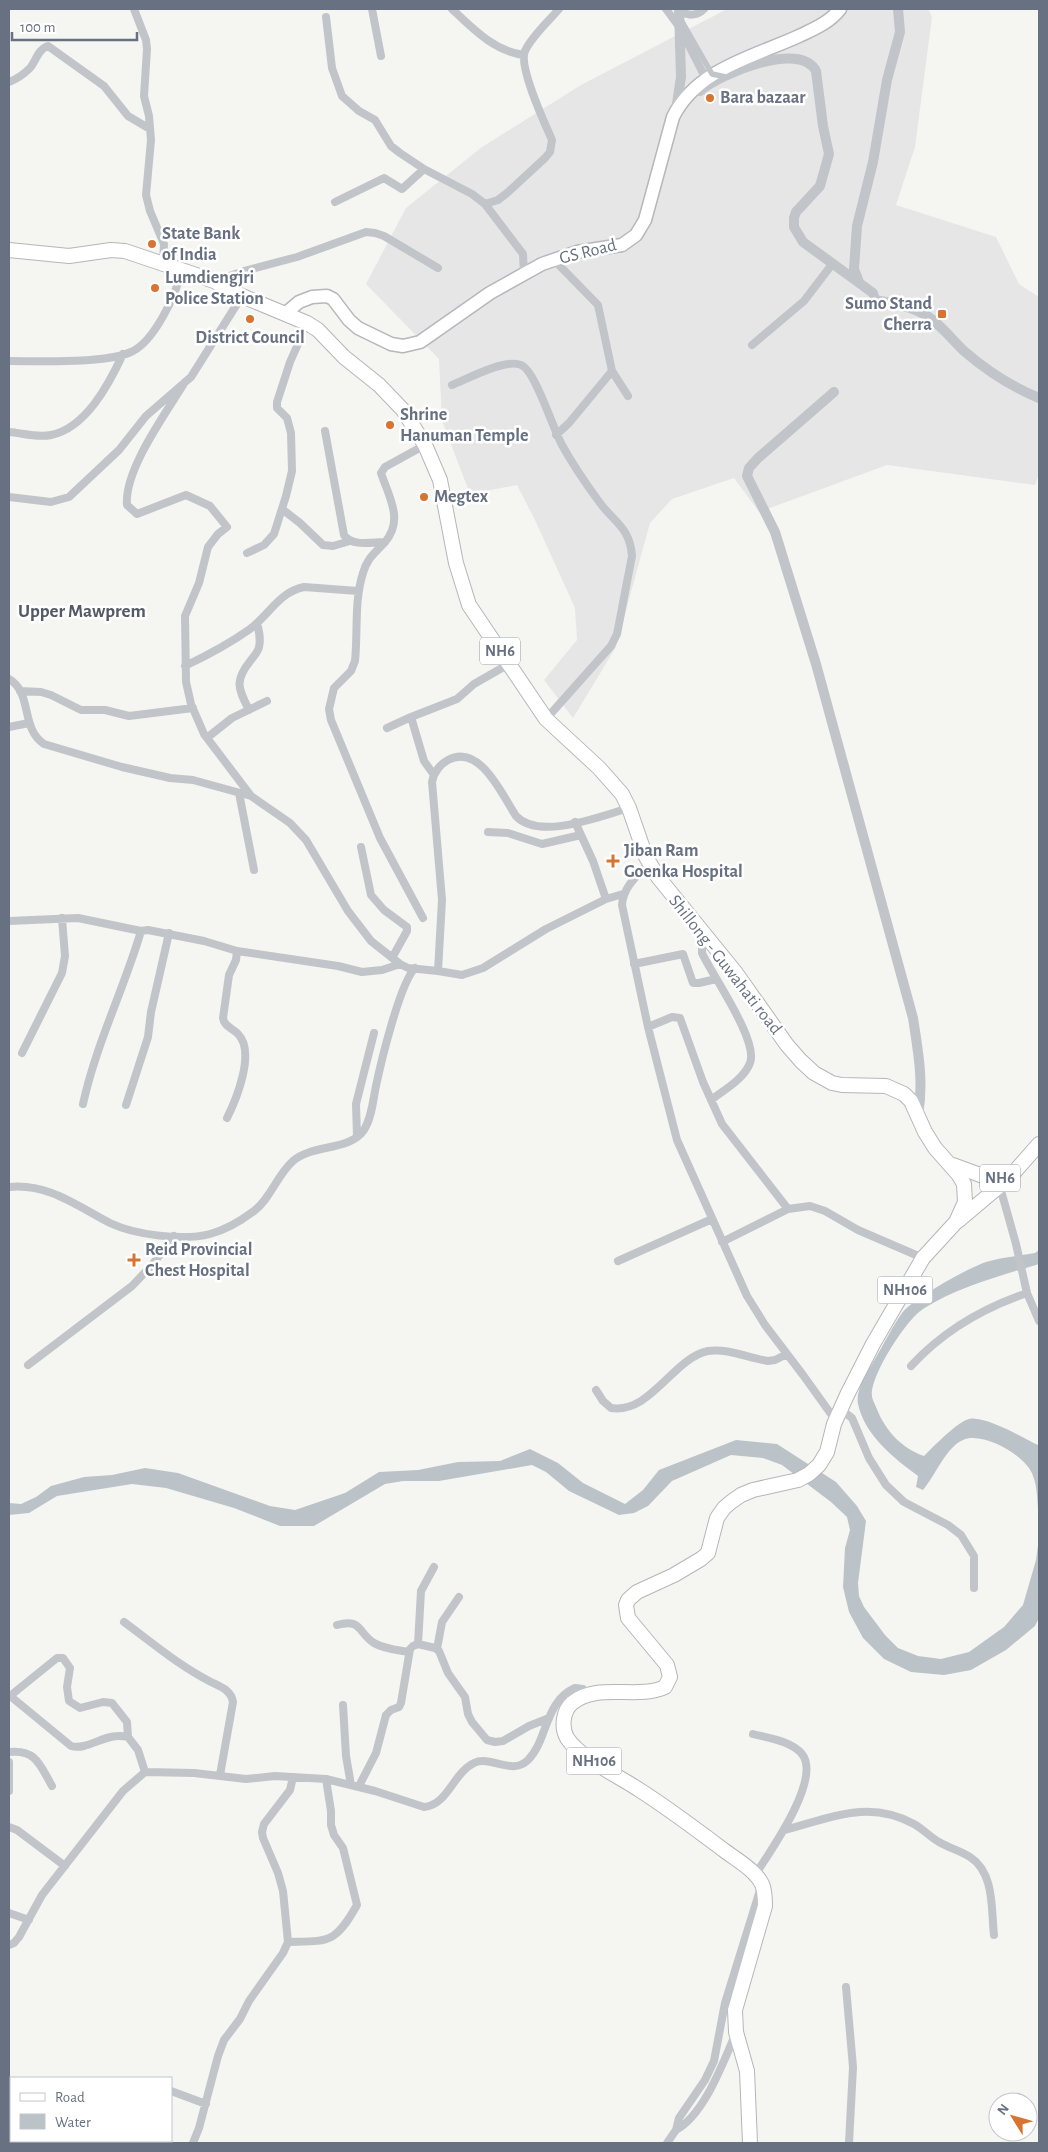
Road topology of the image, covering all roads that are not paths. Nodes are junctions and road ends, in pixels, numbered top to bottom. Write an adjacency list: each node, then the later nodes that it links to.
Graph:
1 (134, 9): 17 (street)
2 (372, 9): 12 (street)
3 (452, 9): 11 (street)
4 (559, 9): 11 (street)
5 (666, 9): 9 (street)
6 (704, 9): 9 (street)
7 (840, 9): 14 (main road, GS Road)
8 (898, 9): 29 (street)
9 (680, 17): 14 (street); 16 (street)
10 (326, 18): 18 (street)
11 (524, 55): 20 (street)
12 (382, 56)
13 (726, 76): 14 (street, bridge); 16 (street); 24 (street)
14 (709, 77): 16 (main road, GS Road)
15 (9, 82): 17 (street)
16 (675, 113): 22 (main road, GS Road)
17 (150, 129): 23 (street)
18 (424, 169): 19 (street); 20 (street)
19 (335, 202)
20 (485, 204): 27 (street)
21 (9, 250): 23 (highway, Shillong - Guwahati road / NH6)
22 (554, 260): 27 (main road, GS Road); 36 (street)
23 (163, 263): 26 (highway, Shillong - Guwahati road / NH6)
24 (833, 263): 29 (street); 33 (street)
25 (438, 268): 28 (street)
26 (181, 272): 28 (highway, Shillong - Guwahati road / NH6); 34 (street)
27 (524, 274): 31 (main road, GS Road)
28 (214, 282): 30 (highway, Shillong - Guwahati road / NH6)
29 (860, 283): 41 (street)
30 (242, 296): 31 (highway, Shillong - Guwahati road / NH6); 37 (street)
31 (286, 313): 45 (highway, Shillong - Guwahati road / NH6)
32 (298, 344): 47 (street)
33 (752, 345)
34 (123, 354): 35 (street); 43 (street)
35 (9, 361)
36 (612, 371): 40 (street); 44 (street)
37 (185, 382): 46 (street); 54 (street)
38 (452, 384): 44 (street)
39 (834, 392): 97 (street)
40 (628, 396)
41 (1039, 398)
42 (325, 431): 48 (street)
43 (9, 432)
44 (556, 435): 61 (street)
45 (425, 445): 49 (street); 53 (highway, Shillong - Guwahati road / NH6)
46 (9, 497)
47 (282, 509): 48 (street); 50 (street)
48 (350, 541): 49 (street)
49 (385, 542): 51 (street)
50 (247, 553)
51 (358, 591): 52 (street); 79 (street)
52 (257, 623): 54 (street); 59 (street)
53 (509, 664): 60 (street); 61 (highway, Shillong - Guwahati road / NH6)
54 (185, 666): 58 (street)
55 (9, 679): 56 (street)
56 (20, 691): 58 (street); 62 (street)
57 (267, 701): 59 (street)
58 (193, 708): 65 (street)
59 (249, 710): 65 (street)
60 (411, 717): 64 (street); 66 (street)
61 (546, 719): 69 (highway, Shillong - Guwahati road / NH6)
62 (29, 723): 63 (street); 67 (street)
63 (9, 726)
64 (387, 728)
65 (208, 737): 68 (street)
66 (434, 775): 70 (street); 89 (street)
67 (239, 793): 68 (street); 75 (street)
68 (251, 796): 85 (street)
69 (630, 808): 70 (street); 74 (highway, Shillong - Guwahati road / NH6)
70 (575, 822): 72 (street)
71 (488, 832): 72 (street)
72 (581, 835): 77 (street)
73 (361, 847): 85 (street)
74 (649, 864): 76 (street); 83 (highway, Shillong - Guwahati road / NH6)
75 (254, 870)
76 (623, 894): 77 (street); 87 (street)
77 (606, 899): 89 (street)
78 (62, 918): 80 (street); 81 (street); 93 (street)
79 (423, 918)
80 (9, 920)
81 (141, 931): 82 (street); 95 (street)
82 (168, 933): 84 (street); 96 (street)
83 (706, 936): 90 (street); 97 (highway, Shillong - Guwahati road / NH6)
84 (237, 951): 86 (street); 98 (street)
85 (392, 958): 86 (street)
86 (400, 964): 88 (street)
87 (634, 964): 90 (street); 91 (street)
88 (414, 968): 89 (street); 99 (street)
89 (438, 970)
90 (716, 979): 94 (street)
91 (648, 1027): 94 (street); 105 (street)
92 (374, 1033): 99 (street)
93 (22, 1053)
94 (711, 1100): 104 (street)
95 (82, 1104)
96 (126, 1105)
97 (918, 1115): 101 (highway, Shillong - Guwahati road / NH6)
98 (227, 1118)
99 (356, 1137): 107 (street)
100 (1039, 1144): 102 (highway, NH6)
101 (948, 1163): 102 (highway, NH6); 106 (highway, NH106)
102 (1004, 1182): 106 (highway, NH106); 111 (street)
103 (9, 1187): 107 (street)
104 (788, 1210): 108 (street); 109 (street)
105 (712, 1219): 108 (street); 110 (street)
106 (956, 1222): 109 (highway, NH106)
107 (174, 1236): 114 (street)
108 (722, 1242): 113 (street)
109 (924, 1258): 117 (highway, NH106)
110 (618, 1261)
111 (1026, 1289): 112 (street); 115 (street)
112 (1039, 1321)
113 (787, 1354): 116 (street); 117 (street)
114 (28, 1365)
115 (911, 1366)
116 (596, 1390)
117 (837, 1418): 119 (street); 126 (highway, NH106)
118 (434, 1568): 123 (street)
119 (974, 1588)
120 (459, 1597): 124 (street)
121 (124, 1622): 135 (street)
122 (337, 1625): 125 (street)
123 (418, 1644): 124 (street); 125 (street)
124 (437, 1649): 129 (street)
125 (409, 1652): 139 (street)
126 (588, 1695): 129 (street); 144 (highway, NH106)
127 (9, 1696): 131 (street); 131 (street)
128 (343, 1705): 139 (street)
129 (549, 1718): 139 (street)
130 (753, 1734): 142 (street)
131 (128, 1737): 134 (street)
132 (9, 1752): 138 (street)
133 (9, 1762): 140 (street)
134 (146, 1772): 135 (street); 143 (street)
135 (220, 1775): 136 (street)
136 (293, 1777): 137 (street); 148 (street)
137 (326, 1779): 139 (street); 148 (street)
138 (52, 1786)
139 (355, 1786)
140 (9, 1791)
141 (9, 1827): 143 (street)
142 (784, 1830): 144 (street); 147 (street)
143 (66, 1866): 146 (street)
144 (758, 1879): 151 (highway); 154 (street)
145 (9, 1913): 146 (street)
146 (29, 1920): 149 (street)
147 (994, 1935)
148 (288, 1942): 153 (street)
149 (9, 1945)
150 (846, 1987): 158 (street)
151 (736, 2032): 154 (street); 157 (highway)
152 (172, 2090): 153 (street)
153 (206, 2104): 155 (street)
154 (676, 2130): 156 (street)
155 (192, 2143)
156 (667, 2143)
157 (750, 2143)
158 (849, 2143)

